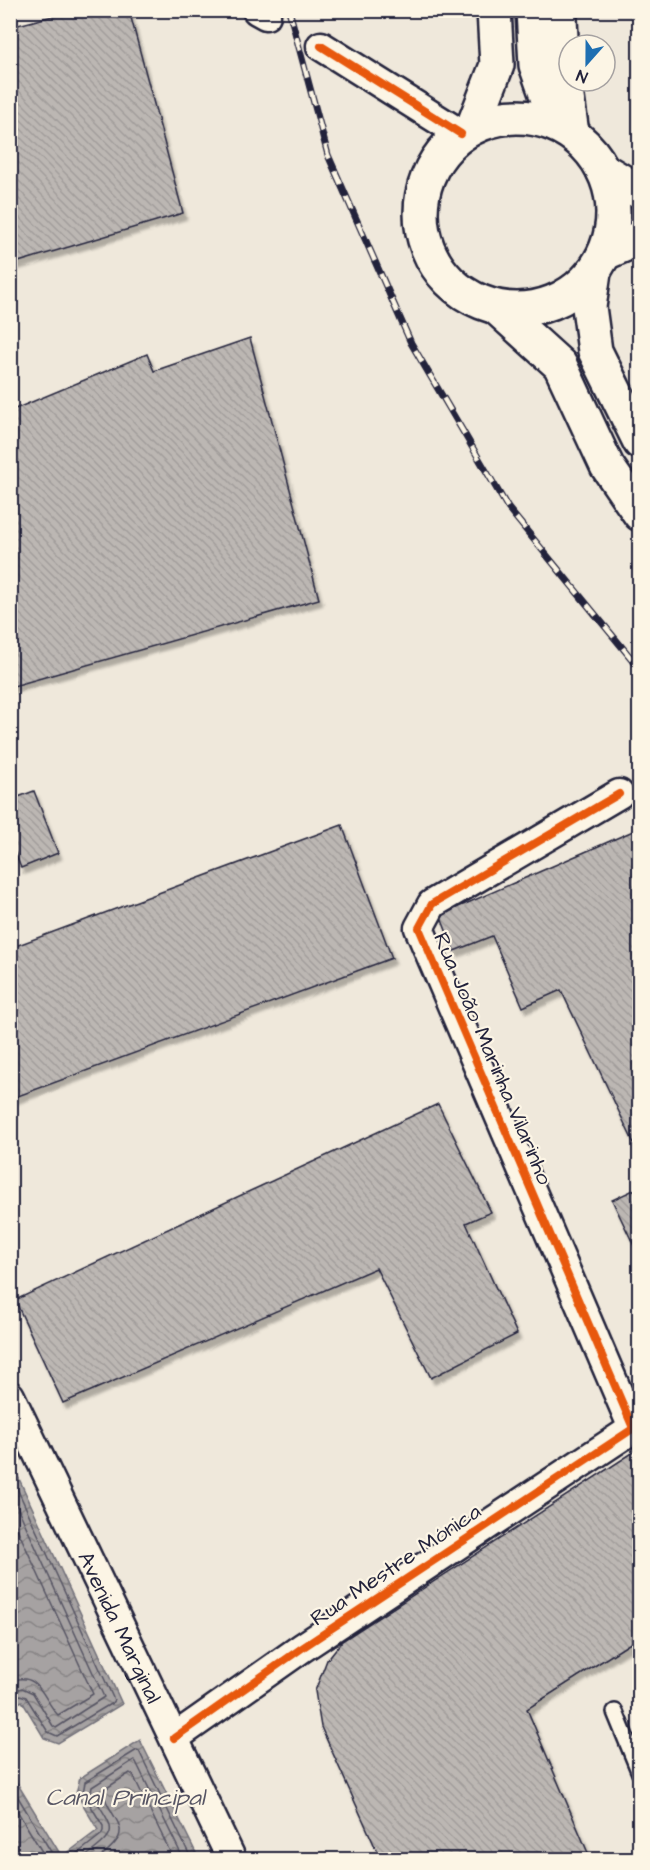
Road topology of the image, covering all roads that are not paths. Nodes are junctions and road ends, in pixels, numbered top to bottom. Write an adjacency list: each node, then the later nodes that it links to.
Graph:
1 (494, 10): 5 (main road)
2 (532, 10): 6 (main road)
3 (562, 10): 6 (street)
4 (321, 46): 5 (street)
5 (467, 130): 6 (main road); 11 (main road)
6 (566, 131): 7 (main road)
7 (603, 170): 8 (main road); 10 (main road)
8 (639, 192)
9 (639, 238): 10 (main road)
10 (599, 263): 11 (main road); 12 (main road)
11 (497, 308): 13 (main road)
12 (639, 442)
13 (639, 514)
14 (619, 794): 16 (street, Rua João Marinha Vilarinho)
15 (10, 1396): 18 (street, Avenida Marginal)
16 (636, 1426): 18 (street, Rua Mestre Mónica)
17 (615, 1712): 19 (lane)
18 (174, 1738): 20 (street, Avenida Marginal)
19 (639, 1773)
20 (232, 1860)

